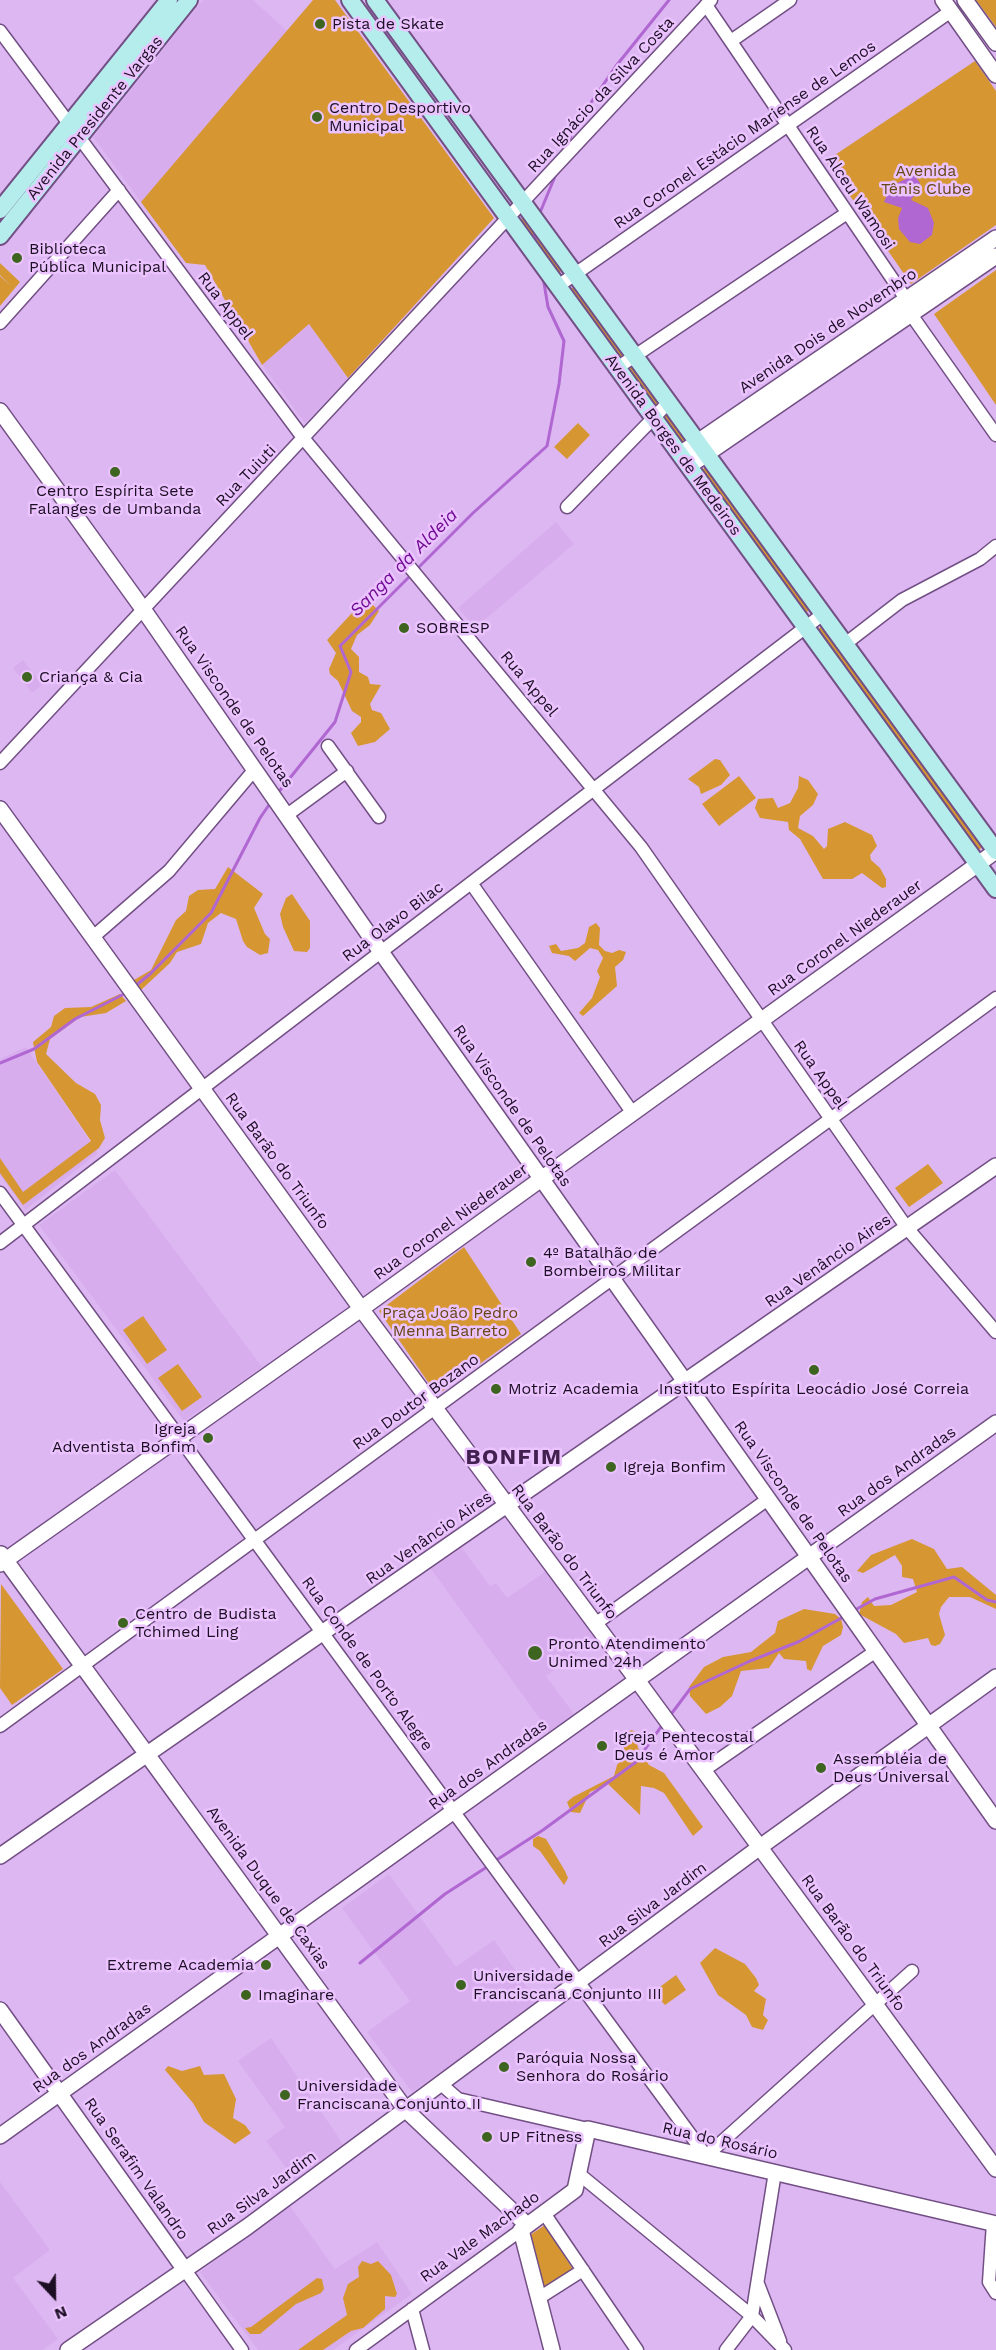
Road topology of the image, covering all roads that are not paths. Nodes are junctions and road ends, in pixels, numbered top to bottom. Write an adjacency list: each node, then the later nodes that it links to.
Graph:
1 (169, 0): 14 (main road, Avenida Presidente Vargas)
2 (189, 0): 14 (main road, Avenida Presidente Vargas)
3 (350, 0): 16 (main road, Avenida Borges de Medeiros)
4 (375, 0): 15 (main road, Avenida Borges de Medeiros)
5 (790, 0): 10 (street)
6 (965, 0): 11 (street)
7 (709, 3): 10 (street, Rua Alceu Wamosi); 19 (street, Rua Ignácio da Silva Costa)
8 (947, 5): 12 (street); 13 (street, Rua Coronel Estácio Mariense de Lemos)
9 (0, 31): 14 (street, Rua Appel)
10 (731, 41): 13 (street, Rua Alceu Wamosi)
11 (996, 43)
12 (996, 75)
13 (788, 126): 20 (street, Rua Alceu Wamosi); 24 (street, Rua Coronel Estácio Mariense de Lemos)
14 (75, 130): 17 (street, Rua Appel); 18 (main road, Avenida Presidente Vargas); 21 (main road, Avenida Presidente Vargas)
15 (472, 132): 16 (main road); 19 (main road, Avenida Borges de Medeiros)
16 (455, 144): 19 (main road, Avenida Borges de Medeiros)
17 (118, 190): 27 (street); 34 (street, Rua Appel)
18 (0, 210)
19 (516, 211): 24 (main road, Avenida Borges de Medeiros); 25 (main road, Avenida Borges de Medeiros); 34 (street, Rua Tuiuti)
20 (847, 213): 26 (street, Rua Alceu Wamosi); 28 (street)
21 (0, 236)
22 (996, 238): 26 (street, Avenida Dois de Novembro)
23 (996, 256): 26 (street, Avenida Dois de Novembro)
24 (576, 274): 25 (street, Rua Coronel Estácio Mariense de Lemos); 28 (main road, Avenida Borges de Medeiros)
25 (558, 286): 29 (main road, Avenida Borges de Medeiros)
26 (908, 306): 33 (street, Rua Alceu Wamosi); 35 (street, Avenida Dois de Novembro)
27 (0, 322)
28 (635, 356): 29 (street); 30 (main road, Avenida Borges de Medeiros)
29 (617, 368): 32 (main road, Avenida Borges de Medeiros)
30 (669, 402): 32 (street); 35 (main road, Avenida Borges de Medeiros)
31 (0, 411): 39 (street, Rua Visconde de Pelotas)
32 (654, 418): 36 (main road, Avenida Borges de Medeiros); 37 (street)
33 (996, 435)
34 (304, 439): 39 (street, Rua Tuiuti); 47 (street, Rua Appel)
35 (702, 447): 36 (street, Avenida Dois de Novembro); 40 (main road, Avenida Borges de Medeiros)
36 (684, 460): 41 (main road, Avenida Borges de Medeiros)
37 (567, 507)
38 (996, 546): 42 (street)
39 (143, 609): 44 (street, Rua Tuiuti); 45 (street, Rua Visconde de Pelotas)
40 (823, 614): 41 (street, Rua Olavo Bilac); 42 (main road, Avenida Borges de Medeiros)
41 (806, 627): 47 (street, Rua Olavo Bilac); 52 (main road, Avenida Borges de Medeiros)
42 (846, 644): 51 (main road, Avenida Borges de Medeiros)
43 (328, 746): 46 (street)
44 (0, 764)
45 (255, 769): 49 (street, Rua Visconde de Pelotas); 55 (street)
46 (346, 771): 49 (street); 50 (street)
47 (595, 789): 53 (street, Rua Olavo Bilac); 58 (street, Rua Appel)
48 (0, 809): 55 (street, Rua Barão do Triunfo)
49 (287, 815): 56 (street, Rua Visconde de Pelotas)
50 (379, 818)
51 (996, 851): 52 (street, Rua Coronel Niederauer)
52 (979, 864): 54 (main road, Avenida Borges de Medeiros); 58 (street, Rua Coronel Niederauer)
53 (471, 884): 56 (street, Rua Olavo Bilac); 60 (street)
54 (996, 890)
55 (93, 937): 59 (street, Rua Barão do Triunfo)
56 (381, 952): 59 (street, Rua Olavo Bilac); 63 (street, Rua Visconde de Pelotas)
57 (996, 998): 61 (street, Rua Doutor Bozano)
58 (761, 1020): 60 (street, Rua Coronel Niederauer); 61 (street, Rua Appel)
59 (203, 1089): 65 (street, Rua Olavo Bilac); 69 (street, Rua Barão do Triunfo)
60 (632, 1112): 63 (street, Rua Coronel Niederauer)
61 (831, 1119): 66 (street, Rua Appel); 68 (street, Rua Doutor Bozano)
62 (996, 1166): 66 (street, Rua Venâncio Aires)
63 (541, 1178): 68 (street, Rua Visconde de Pelotas); 69 (street, Rua Coronel Niederauer)
64 (0, 1192): 65 (street, Rua Conde de Porto Alegre)
65 (24, 1225): 67 (street, Rua Olavo Bilac); 74 (street, Rua Conde de Porto Alegre)
66 (908, 1228): 70 (street, Rua Appel); 71 (street, Rua Venâncio Aires)
67 (0, 1243)
68 (612, 1278): 71 (street, Rua Visconde de Pelotas); 72 (street, Rua Doutor Bozano)
69 (362, 1309): 72 (street, Rua Barão do Triunfo); 74 (street, Rua Coronel Niederauer)
70 (996, 1332)
71 (685, 1382): 75 (street, Rua Visconde de Pelotas); 76 (street, Rua Venâncio Aires)
72 (435, 1409): 76 (street, Rua Barão do Triunfo); 77 (street, Rua Doutor Bozano)
73 (996, 1423): 78 (street, Rua dos Andradas)
74 (180, 1437): 77 (street, Rua Conde de Porto Alegre); 79 (street, Rua Coronel Niederauer)
75 (768, 1499): 78 (street, Rua Visconde de Pelotas); 80 (street)
76 (506, 1506): 80 (street, Rua Barão do Triunfo); 81 (street, Rua Venâncio Aires)
77 (255, 1540): 81 (street, Rua Conde de Porto Alegre); 83 (street, Rua Doutor Bozano)
78 (809, 1557): 82 (street, Rua Visconde de Pelotas); 85 (street, Rua dos Andradas)
79 (2, 1559): 83 (street, Avenida Duque de Caxias)
80 (595, 1624): 85 (street, Rua Barão do Triunfo)
81 (323, 1632): 88 (street, Rua Venâncio Aires); 90 (street, Rua Conde de Porto Alegre)
82 (876, 1651): 87 (street, Rua Visconde de Pelotas); 89 (street)
83 (81, 1667): 86 (street, Rua Doutor Bozano); 88 (street, Avenida Duque de Caxias)
84 (996, 1677): 87 (street, Rua Silva Jardim)
85 (637, 1680): 89 (street, Rua Barão do Triunfo); 90 (street, Rua dos Andradas)
86 (3, 1719)
87 (929, 1726): 91 (street, Rua Visconde de Pelotas); 92 (street, Rua Silva Jardim)
88 (146, 1754): 93 (street, Rua Venâncio Aires); 94 (street, Avenida Duque de Caxias)
89 (704, 1770): 92 (street, Rua Barão do Triunfo)
90 (454, 1811): 94 (street, Rua dos Andradas); 96 (street, Rua Conde de Porto Alegre)
91 (996, 1821)
92 (760, 1847): 96 (street, Rua Silva Jardim); 97 (street, Rua Barão do Triunfo)
93 (0, 1856)
94 (281, 1935): 100 (street, Rua dos Andradas); 101 (street, Avenida Duque de Caxias)
95 (912, 1971): 97 (street)
96 (580, 1982): 99 (street, Rua Silva Jardim); 104 (street, Rua Conde de Porto Alegre)
97 (875, 2004): 104 (street); 105 (street, Rua Barão do Triunfo)
98 (0, 2010): 100 (street, Rua Serafim Valandro)
99 (441, 2084): 101 (street, Rua Silva Jardim); 102 (street, Rua do Rosário)
100 (60, 2094): 103 (street, Rua dos Andradas); 111 (street, Rua Serafim Valandro)
101 (406, 2110): 110 (street, Avenida Duque de Caxias); 111 (street, Rua Silva Jardim)
102 (588, 2129): 104 (street, Rua do Rosário); 107 (street, Rua Vale Machado)
103 (0, 2136)
104 (706, 2156): 106 (street, Rua do Rosário)
105 (996, 2169)
106 (775, 2172): 109 (street, Rua do Rosário); 113 (street)
107 (579, 2174): 108 (street, Rua Vale Machado); 117 (street)
108 (544, 2213): 110 (street, Rua Vale Machado); 112 (street)
109 (995, 2224): 114 (street)
110 (524, 2227): 115 (street); 116 (street, Rua Vale Machado)
111 (185, 2270): 118 (street, Rua Silva Jardim); 120 (street, Rua Serafim Valandro)
112 (583, 2270): 115 (street); 124 (street)
113 (757, 2282): 117 (street); 119 (street)
114 (996, 2293)
115 (538, 2298): 123 (street)
116 (412, 2309): 121 (street, Rua Vale Machado); 122 (street)
117 (752, 2316): 119 (street); 125 (street)
118 (76, 2348)
119 (784, 2349)
120 (242, 2350)
121 (356, 2350)
122 (423, 2350)
123 (552, 2350)
124 (637, 2350)
125 (726, 2350)

